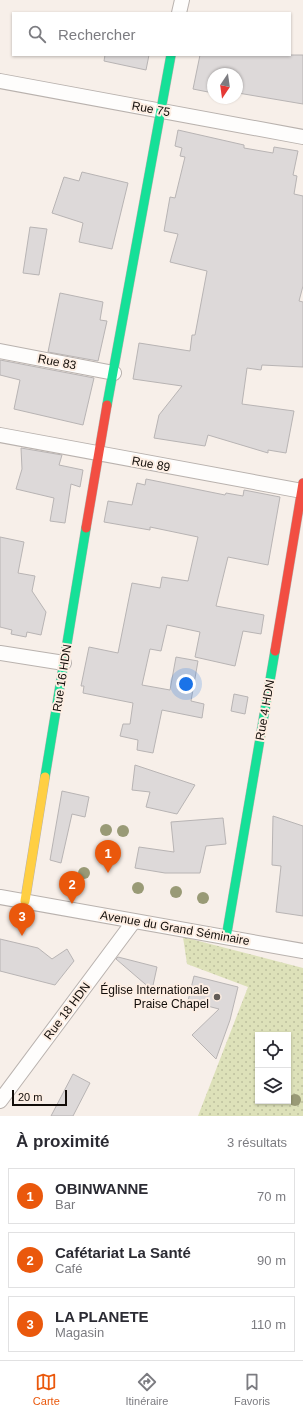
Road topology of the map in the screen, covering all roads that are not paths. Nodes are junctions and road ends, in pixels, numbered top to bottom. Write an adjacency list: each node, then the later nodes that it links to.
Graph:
1 (182, 0): 2 (street)
2 (179, 12)
3 (171, 56): 5 (street, Rue 16 HDN)
4 (0, 81): 5 (street, Rue 75)
5 (160, 110): 6 (street, Rue 75); 8 (street, Rue 16 HDN)
6 (303, 137)
7 (0, 351): 8 (street, Rue 83)
8 (114, 373): 10 (street, Rue 16 HDN)
9 (0, 435): 10 (street, Rue 89)
10 (98, 454): 11 (street, Rue 89); 13 (street, Rue 16 HDN)
11 (302, 487): 17 (street, Rue 4 HDN)
12 (0, 653): 13 (street)
13 (64, 663): 15 (street, Rue 16 HDN)
14 (0, 896): 15 (street, Avenue du Grand Séminaire)
15 (25, 901): 16 (street, Avenue du Grand Séminaire)
16 (134, 921): 17 (street, Avenue du Grand Séminaire); 19 (street, Rue 18 HDN)
17 (226, 938): 18 (street, Avenue du Grand Séminaire)
18 (303, 951)
19 (0, 1101)

